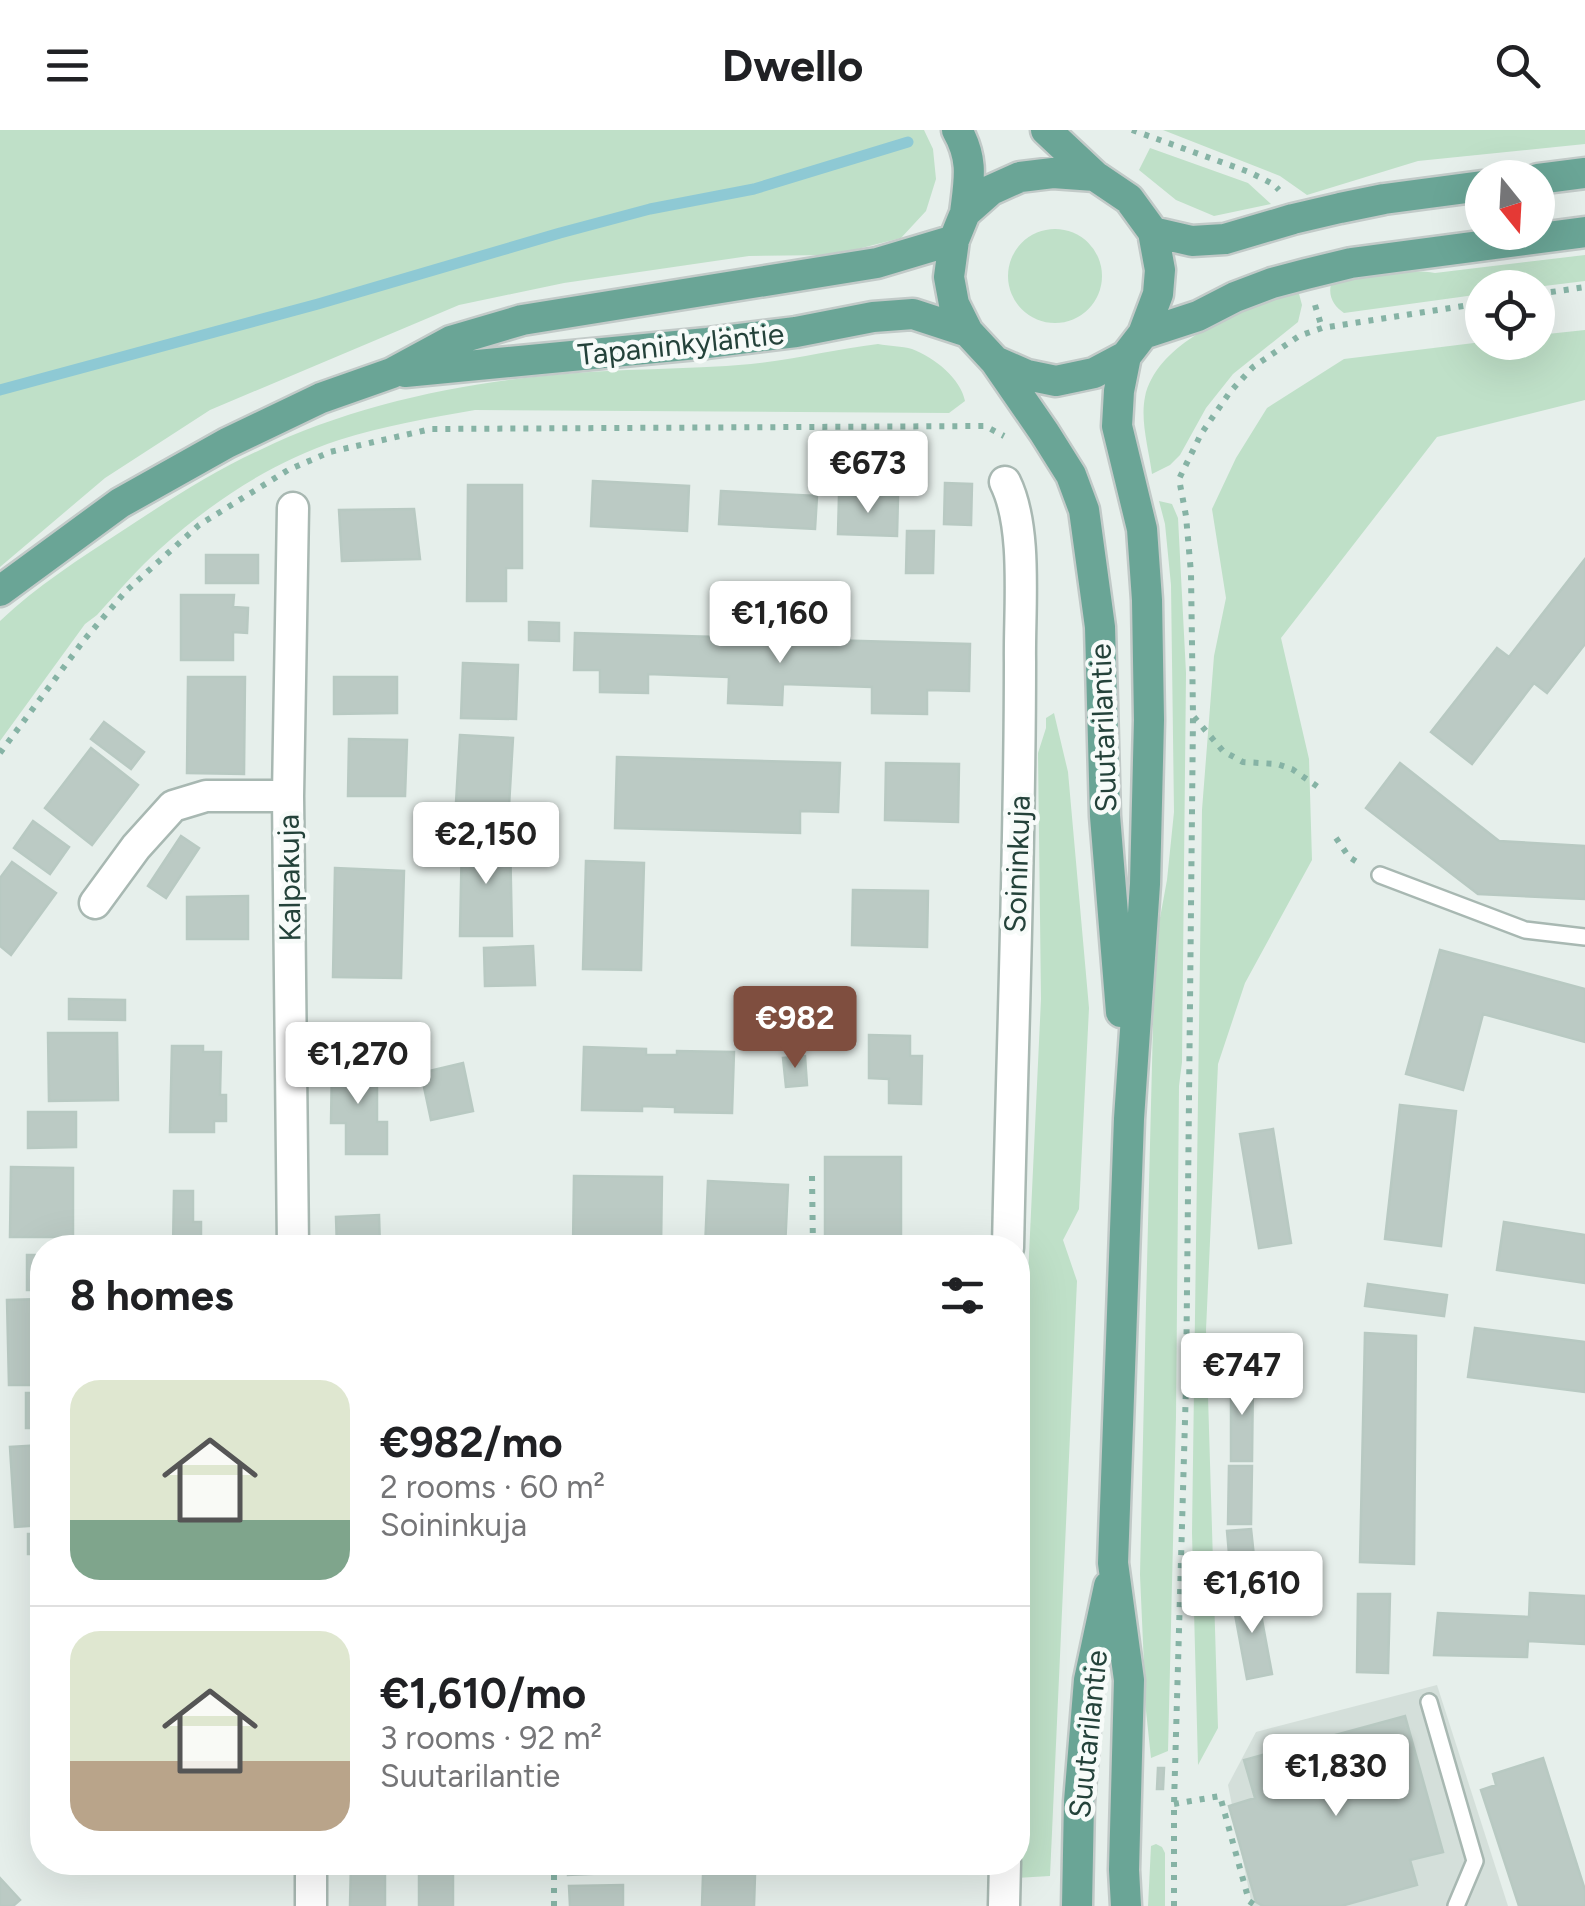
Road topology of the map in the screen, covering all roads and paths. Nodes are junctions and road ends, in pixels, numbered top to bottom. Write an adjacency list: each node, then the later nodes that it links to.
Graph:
1 (957, 130): 7 (main road)
2 (1046, 130): 4 (main road)
3 (1585, 173): 5 (main road)
4 (1095, 176): 7 (main road); 8 (main road)
5 (1555, 177)
6 (1465, 188): 8 (main road)
7 (959, 227): 13 (main road); 16 (main road, Tapaninkyläntie)
8 (1153, 232): 14 (main road)
9 (1585, 232): 14 (main road)
10 (1585, 287): 11 (path)
11 (1555, 291)
12 (1465, 306): 21 (path)
13 (968, 332): 15 (main road); 16 (main road, Tapaninkyläntie)
14 (1134, 345): 15 (main road); 29 (main road, Suutarilantie)
15 (995, 361): 29 (main road, Suutarilantie)
16 (392, 373): 20 (main road, Tapaninkyläntie)
17 (1010, 440): 22 (path)
18 (1005, 482): 33 (street, Soininkuja)
19 (294, 508): 24 (street, Kalpakuja)
20 (0, 592)
21 (1193, 716): 23 (path); 36 (path)
22 (0, 752)
23 (1322, 789)
24 (288, 796): 27 (street); 31 (street, Kalpakuja)
25 (1336, 838): 26 (path)
26 (1373, 871): 28 (lane)
27 (95, 903)
28 (1585, 937)
29 (1129, 1120): 34 (main road, Suutarilantie)
30 (812, 1176): 32 (path)
31 (294, 1235)
32 (813, 1235)
33 (1008, 1235)
34 (1114, 1564): 43 (main road, Suutarilantie); 44 (main road, Suutarilantie)
35 (1430, 1702): 47 (lane)
36 (1174, 1804): 45 (path); 46 (path)
37 (311, 1875): 40 (street)
38 (554, 1875): 41 (path)
39 (1005, 1875): 42 (street)
40 (312, 1906)
41 (554, 1906)
42 (1004, 1906)
43 (1076, 1906)
44 (1126, 1906)
45 (1174, 1906)
46 (1256, 1906)
47 (1456, 1906)

